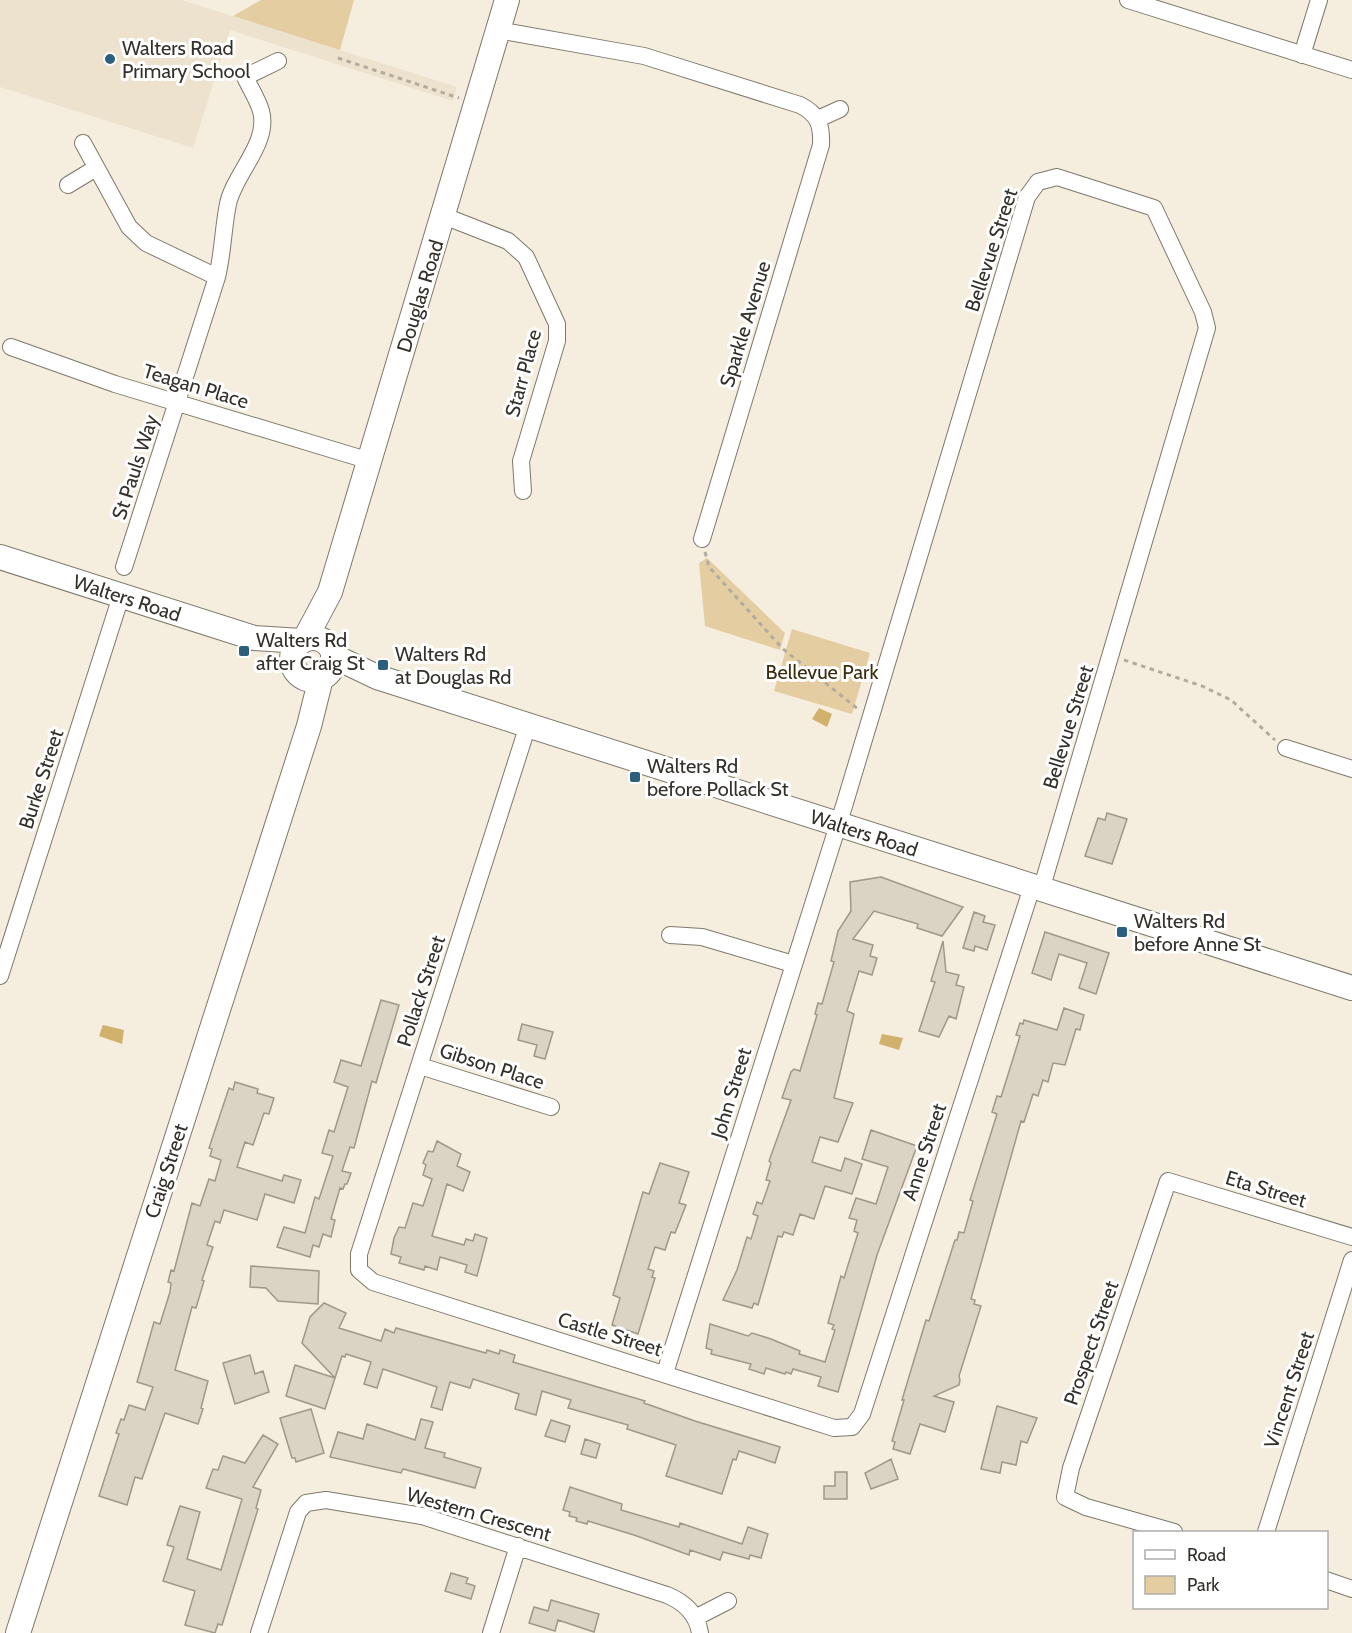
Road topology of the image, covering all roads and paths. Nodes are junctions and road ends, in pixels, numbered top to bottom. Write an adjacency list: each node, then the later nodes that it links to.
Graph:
1 (507, 0): 4 (street, Douglas Road)
2 (1128, 0): 5 (street)
3 (1319, 0): 5 (street)
4 (498, 30): 11 (street); 15 (street, Douglas Road)
5 (1302, 55): 8 (street)
6 (338, 58): 9 (path)
7 (278, 61): 16 (street, St Pauls Way)
8 (1352, 70)
9 (461, 99)
10 (840, 109): 11 (street)
11 (818, 119): 21 (street, Sparkle Avenue)
12 (83, 143): 13 (street)
13 (96, 168): 14 (street); 16 (street)
14 (68, 185)
15 (444, 216): 19 (street, Douglas Road); 20 (street, Starr Place)
16 (218, 277): 18 (street, St Pauls Way)
17 (11, 347): 18 (street, Teagan Place)
18 (178, 403): 19 (street, Teagan Place); 23 (street, St Pauls Way)
19 (370, 461): 26 (street, Douglas Road)
20 (523, 491)
21 (702, 539): 27 (path)
22 (0, 557): 24 (street, Walters Road)
23 (124, 567)
24 (121, 596): 26 (street, Walters Road); 35 (street, Burke Street)
25 (1111, 656): 27 (street, Bellevue Street); 29 (path); 32 (street, Bellevue Street)
26 (313, 659): 28 (street, Walters Road); 52 (street, Craig Street)
27 (871, 719): 31 (street, Bellevue Street)
28 (528, 725): 31 (street, Walters Road); 37 (street, Pollack Street)
29 (1286, 748): 30 (street)
30 (1352, 770)
31 (838, 825): 32 (street, Walters Road); 34 (street, John Street)
32 (1036, 888): 36 (street, Walters Road); 44 (street, Anne Street)
33 (670, 935): 34 (street)
34 (793, 964): 43 (street, John Street)
35 (0, 976)
36 (1352, 988)
37 (420, 1066): 38 (street, Gibson Place); 42 (street, Pollack Street)
38 (551, 1107)
39 (1168, 1181): 40 (street, Eta Street); 45 (street, Prospect Street)
40 (1352, 1237)
41 (1352, 1260): 46 (street, Vincent Street)
42 (359, 1270): 43 (street, Castle Street)
43 (665, 1373): 44 (street, Castle Street)
44 (852, 1427)
45 (1167, 1531)
46 (1267, 1531)
47 (518, 1546): 51 (street, Western Crescent); 53 (street, Western Crescent); 54 (street)
48 (1328, 1581): 49 (street)
49 (1352, 1589)
50 (728, 1601): 51 (street, Western Crescent)
51 (698, 1625)
52 (18, 1633)
53 (259, 1633)
54 (491, 1633)

